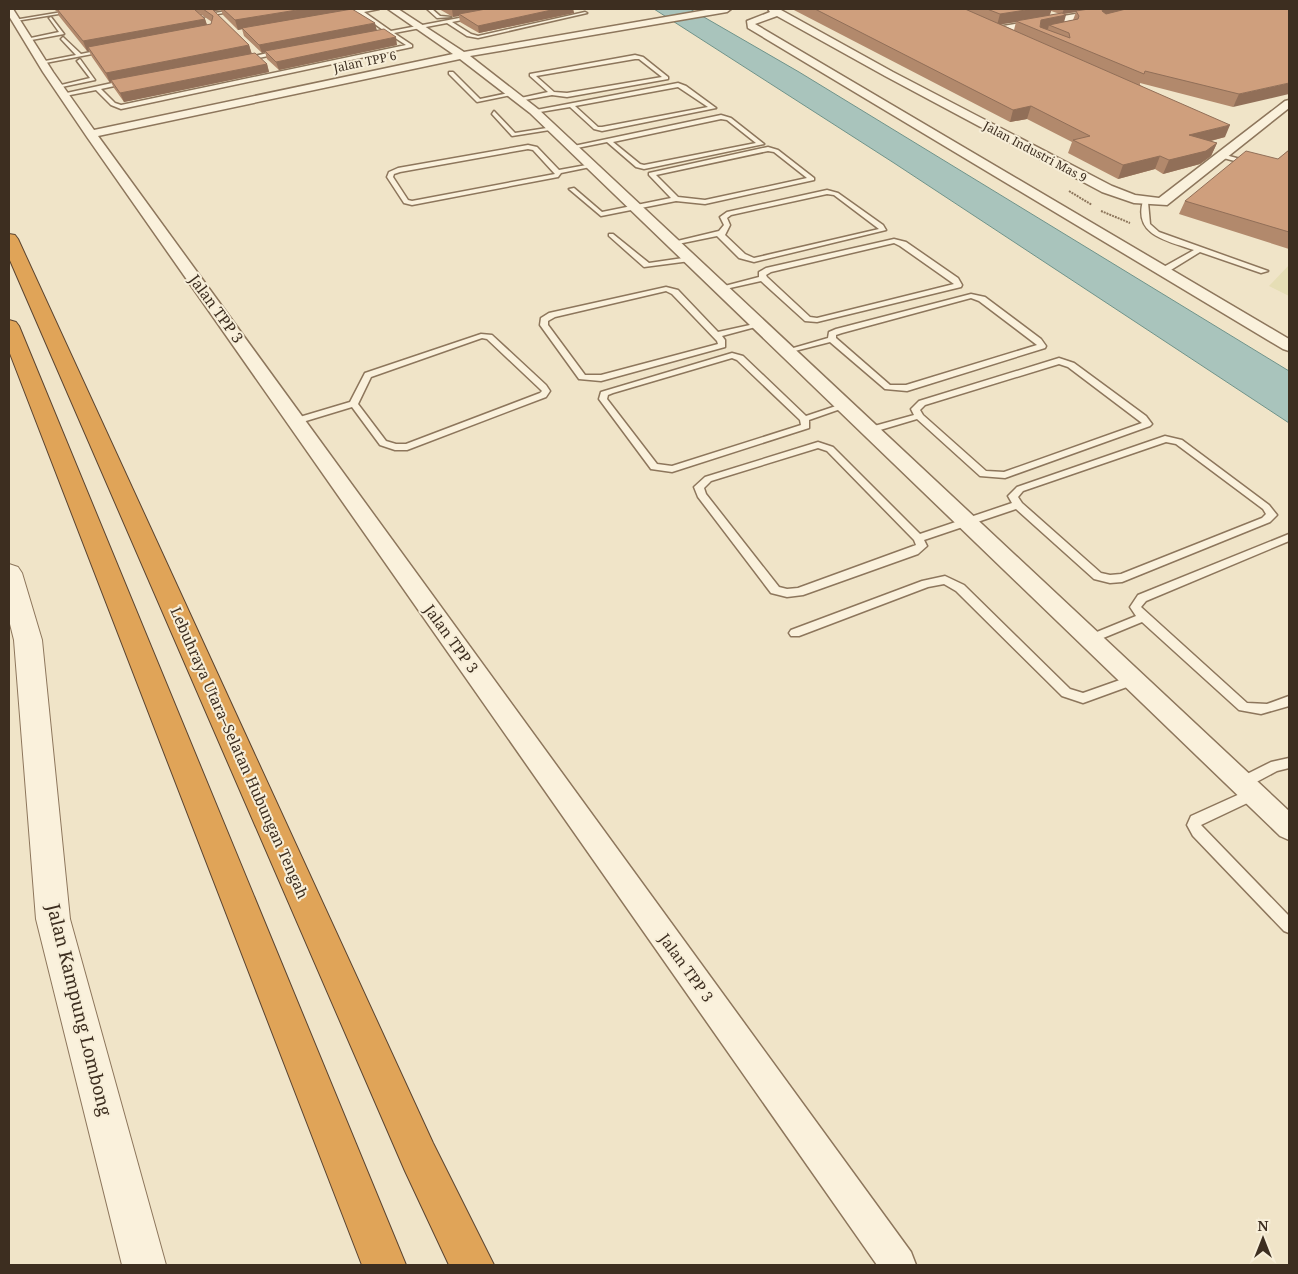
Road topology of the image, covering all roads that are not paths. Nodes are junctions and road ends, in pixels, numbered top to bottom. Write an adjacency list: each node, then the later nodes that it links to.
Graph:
1 (9, 9): 16 (street, Jalan TPP 3)
2 (42, 9): 15 (lane)
3 (87, 9): 15 (lane)
4 (245, 9): 14 (lane)
5 (377, 9): 11 (lane)
6 (392, 9): 20 (street)
7 (429, 9): 18 (lane)
8 (576, 9): 18 (lane)
9 (726, 9): 29 (street, Jalan TPP 6)
10 (1117, 9): 24 (street)
11 (359, 10): 13 (lane); 21 (lane)
12 (775, 11): 57 (street, Jalan Industri Mas 9); 65 (street)
13 (351, 13)
14 (216, 14): 17 (lane); 19 (lane)
15 (49, 16): 16 (lane); 25 (lane)
16 (16, 20): 25 (street, Jalan TPP 3)
17 (223, 20)
18 (447, 21): 20 (lane)
19 (206, 22)
20 (419, 26): 21 (lane); 29 (street)
21 (390, 32): 22 (lane); 37 (lane)
22 (371, 35)
23 (63, 38): 31 (lane)
24 (1014, 38)
25 (28, 40): 33 (street, Jalan TPP 3)
26 (108, 50): 31 (lane)
27 (252, 51): 30 (lane)
28 (285, 51): 30 (lane)
29 (462, 55): 42 (street); 48 (street, Jalan TPP 6)
30 (257, 56): 32 (lane); 34 (lane)
31 (80, 58): 33 (lane); 40 (lane)
32 (238, 60)
33 (42, 62): 40 (street, Jalan TPP 3)
34 (264, 62)
35 (270, 68): 37 (lane)
36 (451, 73): 42 (lane)
37 (277, 74): 39 (lane)
38 (134, 80): 39 (lane)
39 (97, 88): 40 (lane)
40 (62, 90): 48 (street, Jalan TPP 3)
41 (552, 93): 41 (lane); 42 (lane)
42 (516, 97): 45 (street)
43 (1289, 103): 51 (street, Jalan Industri Mas 9)
44 (571, 105): 44 (lane); 45 (lane)
45 (534, 111): 47 (street)
46 (494, 113): 47 (lane)
47 (553, 129): 50 (street)
48 (91, 134): 79 (street, Jalan TPP 3)
49 (610, 140): 49 (lane); 50 (lane)
50 (572, 147): 53 (street)
51 (1222, 156): 52 (lane); 57 (street, Jalan Industri Mas 9)
52 (1254, 164)
53 (592, 166): 54 (lane); 58 (street)
54 (558, 172): 54 (lane)
55 (572, 189): 58 (lane)
56 (676, 199): 56 (lane); 58 (lane)
57 (1145, 202): 63 (lane)
58 (636, 207): 62 (street)
59 (720, 233): 59 (lane); 62 (lane)
60 (611, 235): 64 (lane)
61 (9, 239): 97 (highway, Lebuhraya Utara–Selatan Hubungan Tengah)
62 (673, 243): 64 (street)
63 (1200, 249): 65 (lane); 66 (lane)
64 (690, 259): 68 (street)
65 (1163, 271): 73 (street)
66 (1264, 271)
67 (763, 278): 67 (lane); 68 (lane)
68 (721, 288): 69 (street)
69 (759, 325): 71 (lane); 74 (street)
70 (9, 326): 96 (highway)
71 (717, 335): 71 (lane)
72 (832, 339): 72 (lane); 74 (lane)
73 (1289, 346)
74 (787, 351): 76 (street)
75 (354, 404): 75 (lane); 79 (lane)
76 (845, 406): 78 (lane); 80 (street)
77 (919, 416): 77 (lane); 80 (lane)
78 (804, 419): 78 (lane)
79 (296, 421): 98 (street, Jalan TPP 3)
80 (870, 430): 82 (street)
81 (1018, 505): 81 (lane); 82 (lane)
82 (966, 521): 84 (lane); 88 (street)
83 (1289, 537): 86 (lane)
84 (918, 538): 84 (lane)
85 (9, 573): 95 (street, Jalan Kampung Lombong)
86 (1142, 618): 88 (lane); 90 (lane)
87 (795, 633): 89 (lane)
88 (1090, 639): 89 (street)
89 (1134, 680): 92 (street)
90 (1289, 701)
91 (1289, 763): 92 (lane)
92 (1248, 788): 93 (street); 94 (lane)
93 (1289, 828)
94 (1289, 926)
95 (144, 1265)
96 (384, 1265)
97 (472, 1265)
98 (898, 1265)

